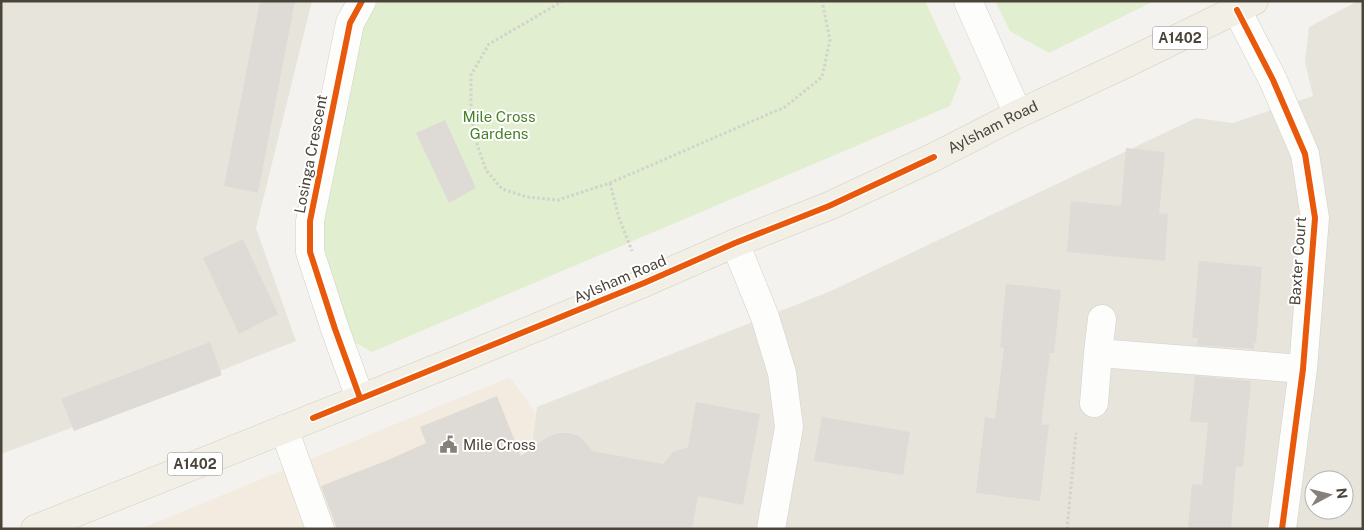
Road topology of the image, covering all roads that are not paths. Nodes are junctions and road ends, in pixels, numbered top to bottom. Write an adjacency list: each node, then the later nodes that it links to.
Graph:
1 (362, 1): 9 (street, Losinga Crescent)
2 (968, 1): 4 (street)
3 (1245, 6): 4 (main road, Aylsham Road / A1402); 8 (street, Baxter Court)
4 (1018, 114): 5 (main road, Aylsham Road / A1402)
5 (735, 243): 9 (main road, Aylsham Road / A1402); 14 (street)
6 (1102, 319): 7 (street)
7 (1098, 353): 8 (street); 10 (street)
8 (1303, 369): 15 (street, Baxter Court)
9 (360, 398): 11 (main road, Aylsham Road / A1402)
10 (1094, 403)
11 (284, 429): 12 (main road, Aylsham Road / A1402); 13 (street)
12 (34, 529)
13 (320, 529)
14 (771, 529)
15 (1282, 529)

